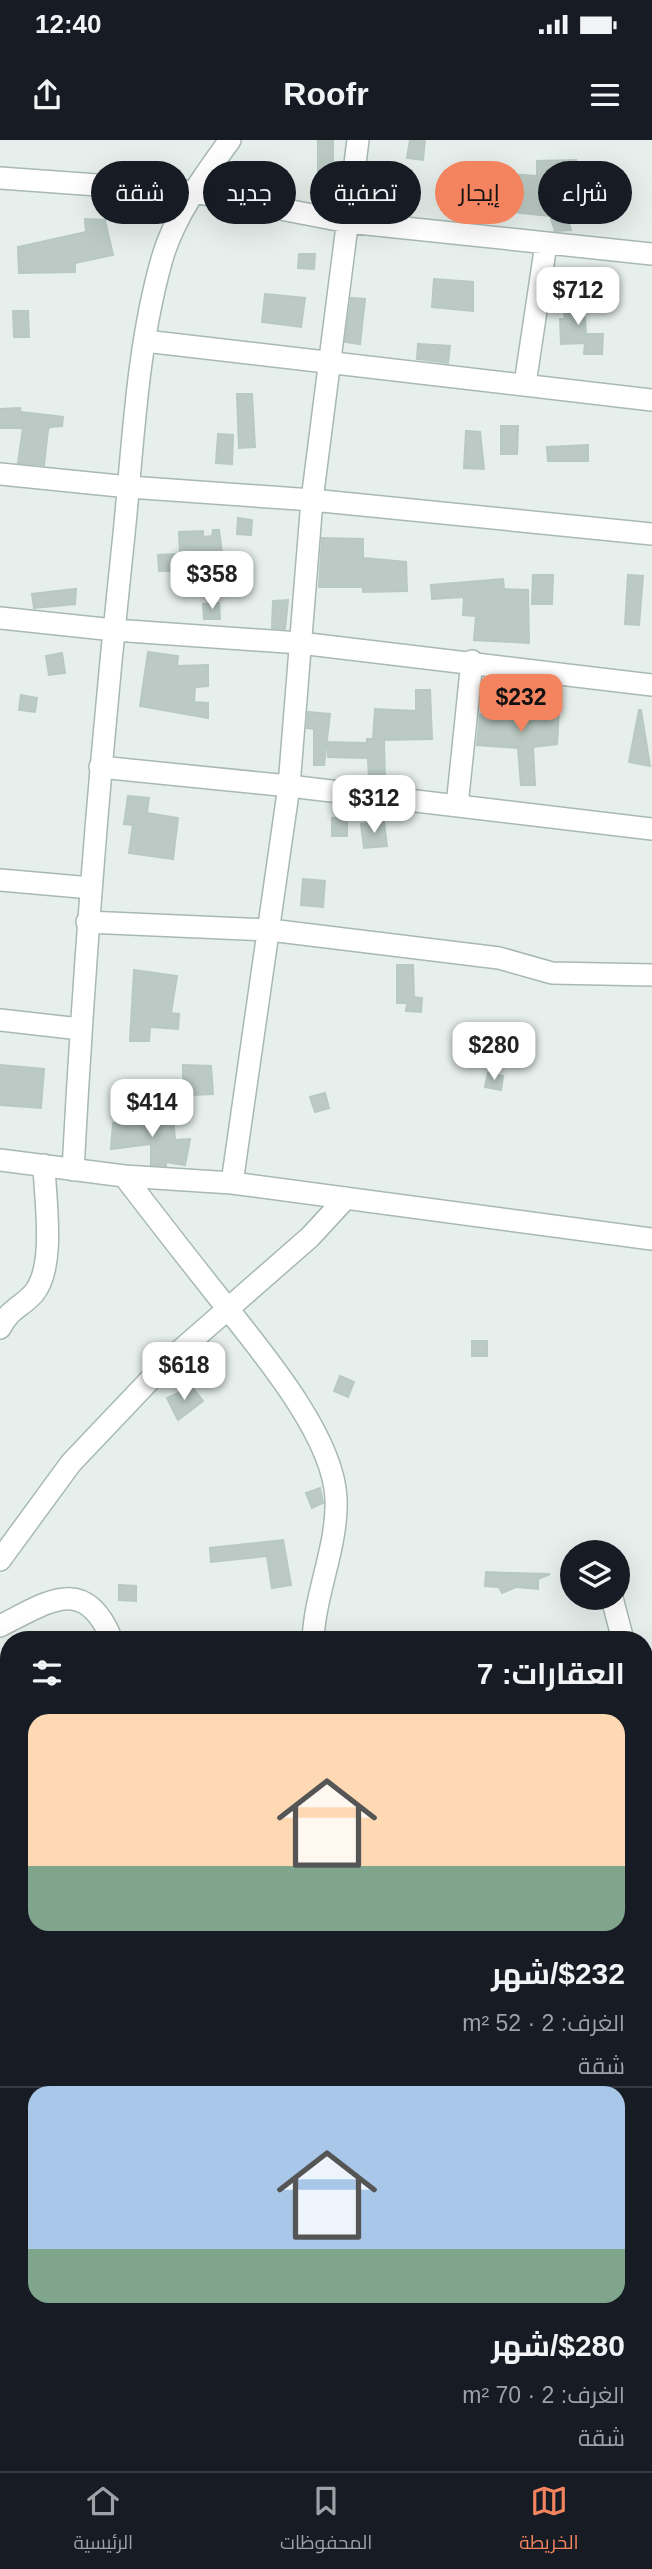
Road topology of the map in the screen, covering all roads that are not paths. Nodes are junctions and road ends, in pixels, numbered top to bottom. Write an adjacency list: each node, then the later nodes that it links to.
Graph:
1 (230, 140): 5 (street)
2 (358, 140): 3 (street)
3 (355, 161)
4 (0, 178): 5 (street)
5 (194, 192): 6 (street); 11 (street)
6 (310, 215)
7 (348, 224): 12 (street)
8 (366, 224): 9 (street)
9 (546, 244): 10 (street); 13 (street)
10 (652, 254)
11 (145, 341): 12 (street); 16 (street)
12 (329, 364): 13 (street); 17 (street)
13 (525, 384): 14 (street)
14 (652, 400)
15 (0, 474): 16 (street)
16 (129, 487): 17 (street); 20 (street)
17 (312, 500): 18 (street); 21 (street)
18 (652, 534)
19 (0, 618): 20 (street)
20 (114, 630): 21 (street); 24 (street)
21 (300, 643): 22 (street); 25 (street)
22 (472, 661): 23 (street); 26 (street)
23 (652, 685)
24 (100, 767): 25 (street); 29 (street)
25 (289, 786): 26 (street); 31 (street)
26 (457, 806): 27 (street)
27 (652, 829)
28 (0, 880): 29 (street)
29 (91, 888): 30 (street)
30 (87, 922): 31 (street); 34 (street)
31 (270, 930): 32 (street); 39 (street)
32 (652, 975)
33 (0, 1020): 34 (street)
34 (80, 1028): 37 (street)
35 (0, 1160): 36 (street)
36 (44, 1165): 37 (street); 43 (street)
37 (73, 1170): 38 (street)
38 (124, 1176): 39 (street); 42 (street)
39 (232, 1183): 40 (street)
40 (346, 1198): 41 (street); 42 (street)
41 (652, 1239)
42 (229, 1310): 44 (street); 48 (street)
43 (3, 1317)
44 (0, 1560)
45 (615, 1610): 49 (street)
46 (0, 1626): 47 (street)
47 (107, 1631)
48 (313, 1631)
49 (621, 1631)

